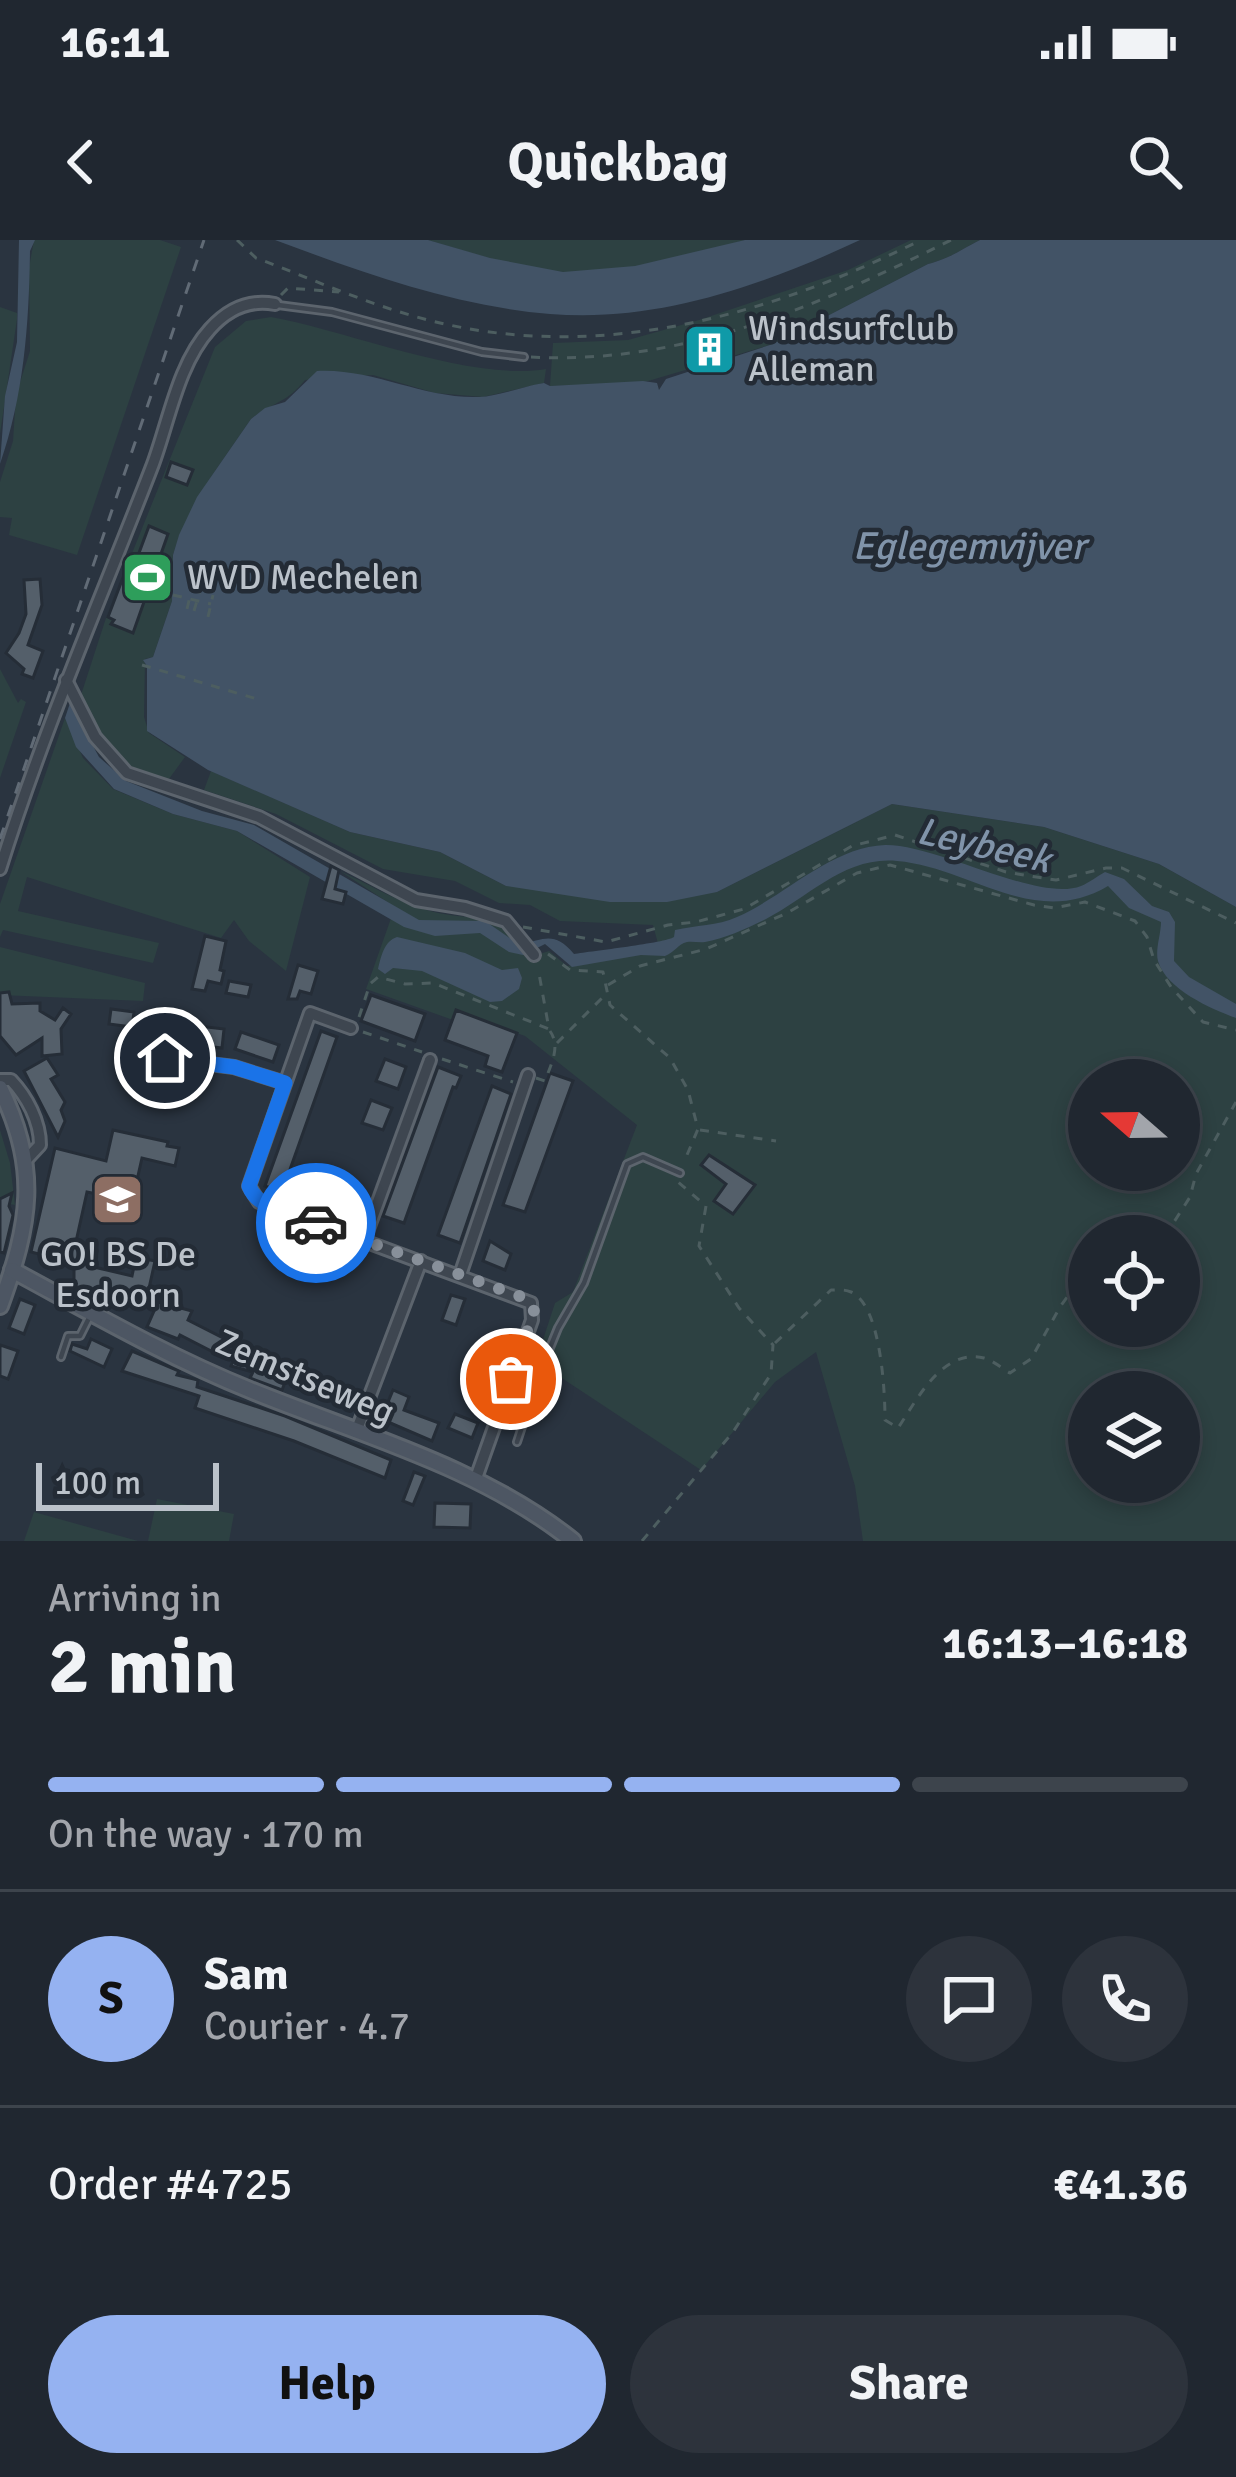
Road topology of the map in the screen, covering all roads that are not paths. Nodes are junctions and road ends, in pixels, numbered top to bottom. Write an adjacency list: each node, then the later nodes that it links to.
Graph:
1 (275, 304): 2 (lane); 3 (street)
2 (524, 357)
3 (66, 680): 4 (street); 5 (street)
4 (0, 869)
5 (534, 955)
6 (351, 1028): 10 (street)
7 (133, 1040): 10 (street)
8 (430, 1060): 13 (street)
9 (528, 1075): 16 (street)
10 (285, 1083): 13 (street)
11 (0, 1084): 15 (street)
12 (680, 1173): 21 (lane)
13 (364, 1240): 14 (street)
14 (421, 1261): 16 (street); 22 (street)
15 (12, 1270): 17 (street); 18 (street, Zemstseweg)
16 (460, 1275): 20 (street)
17 (0, 1306)
18 (92, 1313): 19 (lane); 22 (street, Zemstseweg)
19 (61, 1357)
20 (518, 1362): 21 (lane); 24 (street)
21 (540, 1372): 23 (lane)
22 (356, 1432): 24 (street, Zemstseweg)
23 (517, 1442)
24 (475, 1480): 25 (street, Zemstseweg)
25 (572, 1541)

